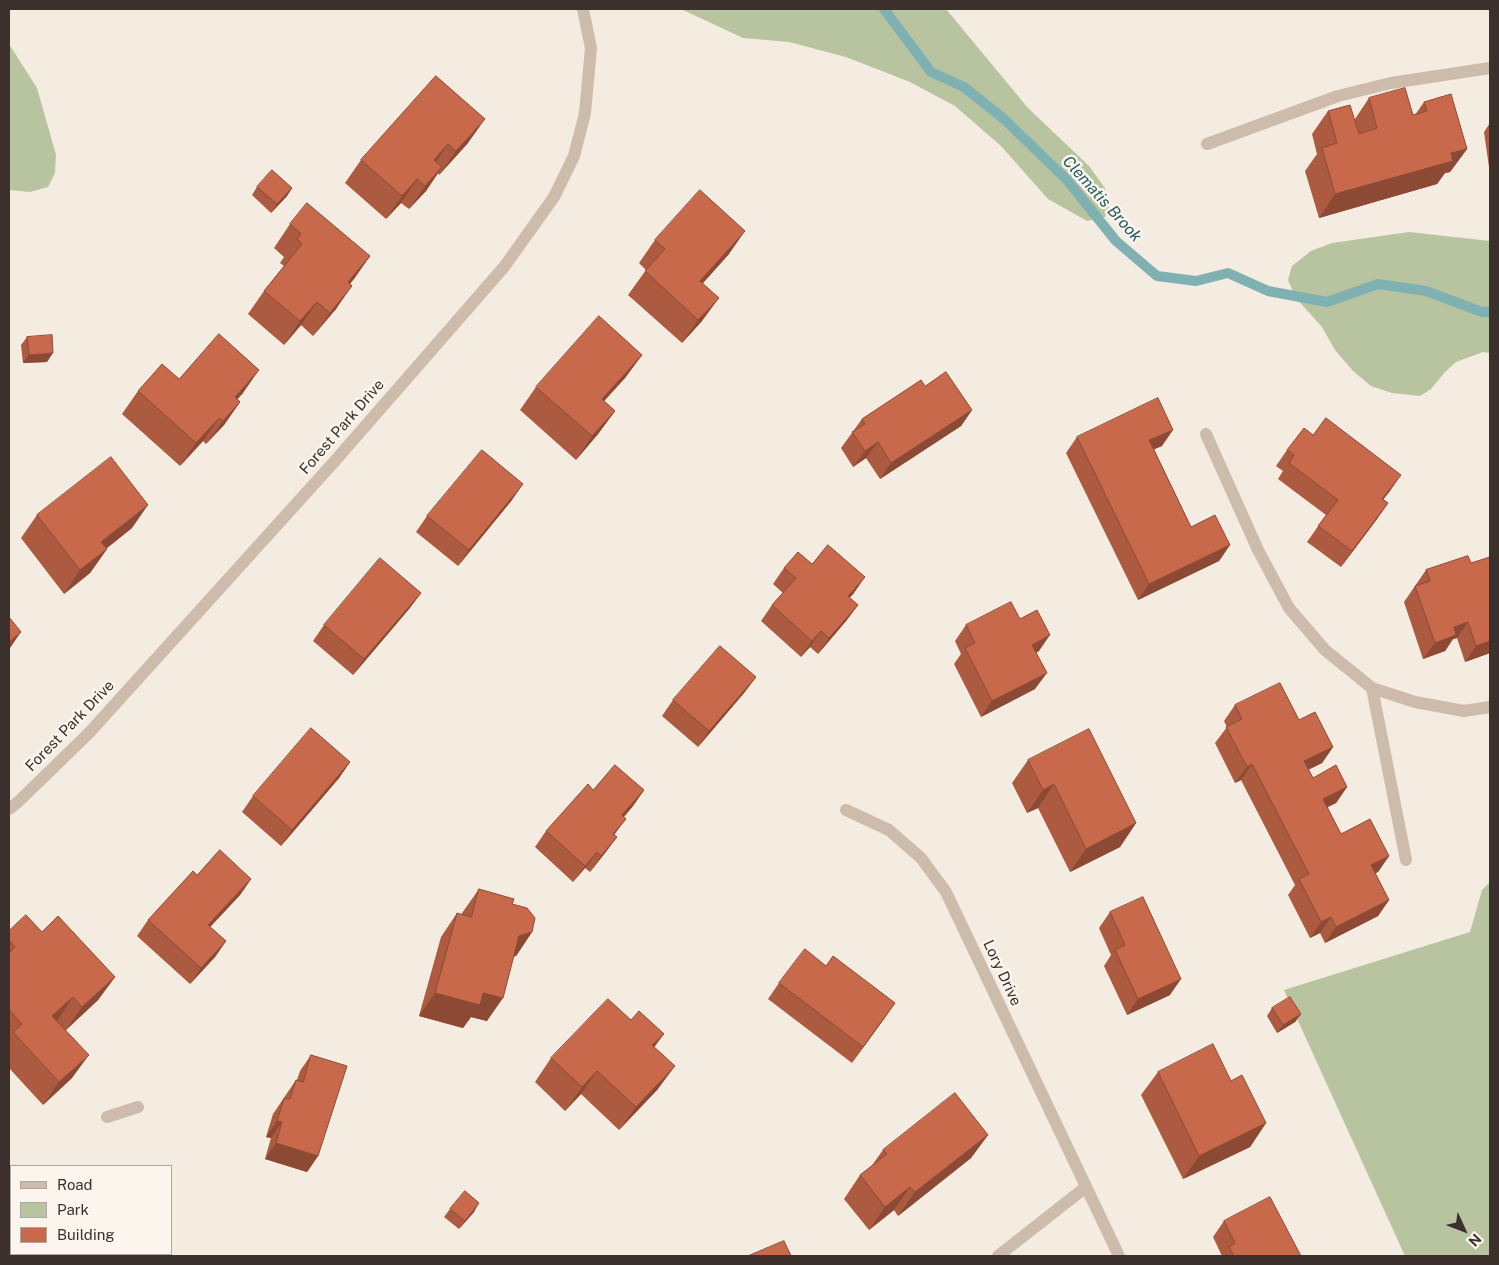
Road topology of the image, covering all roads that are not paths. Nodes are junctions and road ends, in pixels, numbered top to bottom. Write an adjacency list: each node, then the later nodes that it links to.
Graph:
1 (583, 9): 7 (street, Forest Park Drive)
2 (1490, 68): 3 (street)
3 (1207, 144)
4 (1206, 434): 5 (street)
5 (1372, 688): 6 (street); 9 (street)
6 (1490, 707)
7 (9, 809)
8 (846, 810): 12 (street, Lory Drive)
9 (1406, 860)
10 (138, 1107): 11 (street)
11 (107, 1117)
12 (1086, 1187): 13 (street); 14 (street, Lory Drive)
13 (998, 1256)
14 (1119, 1256)

